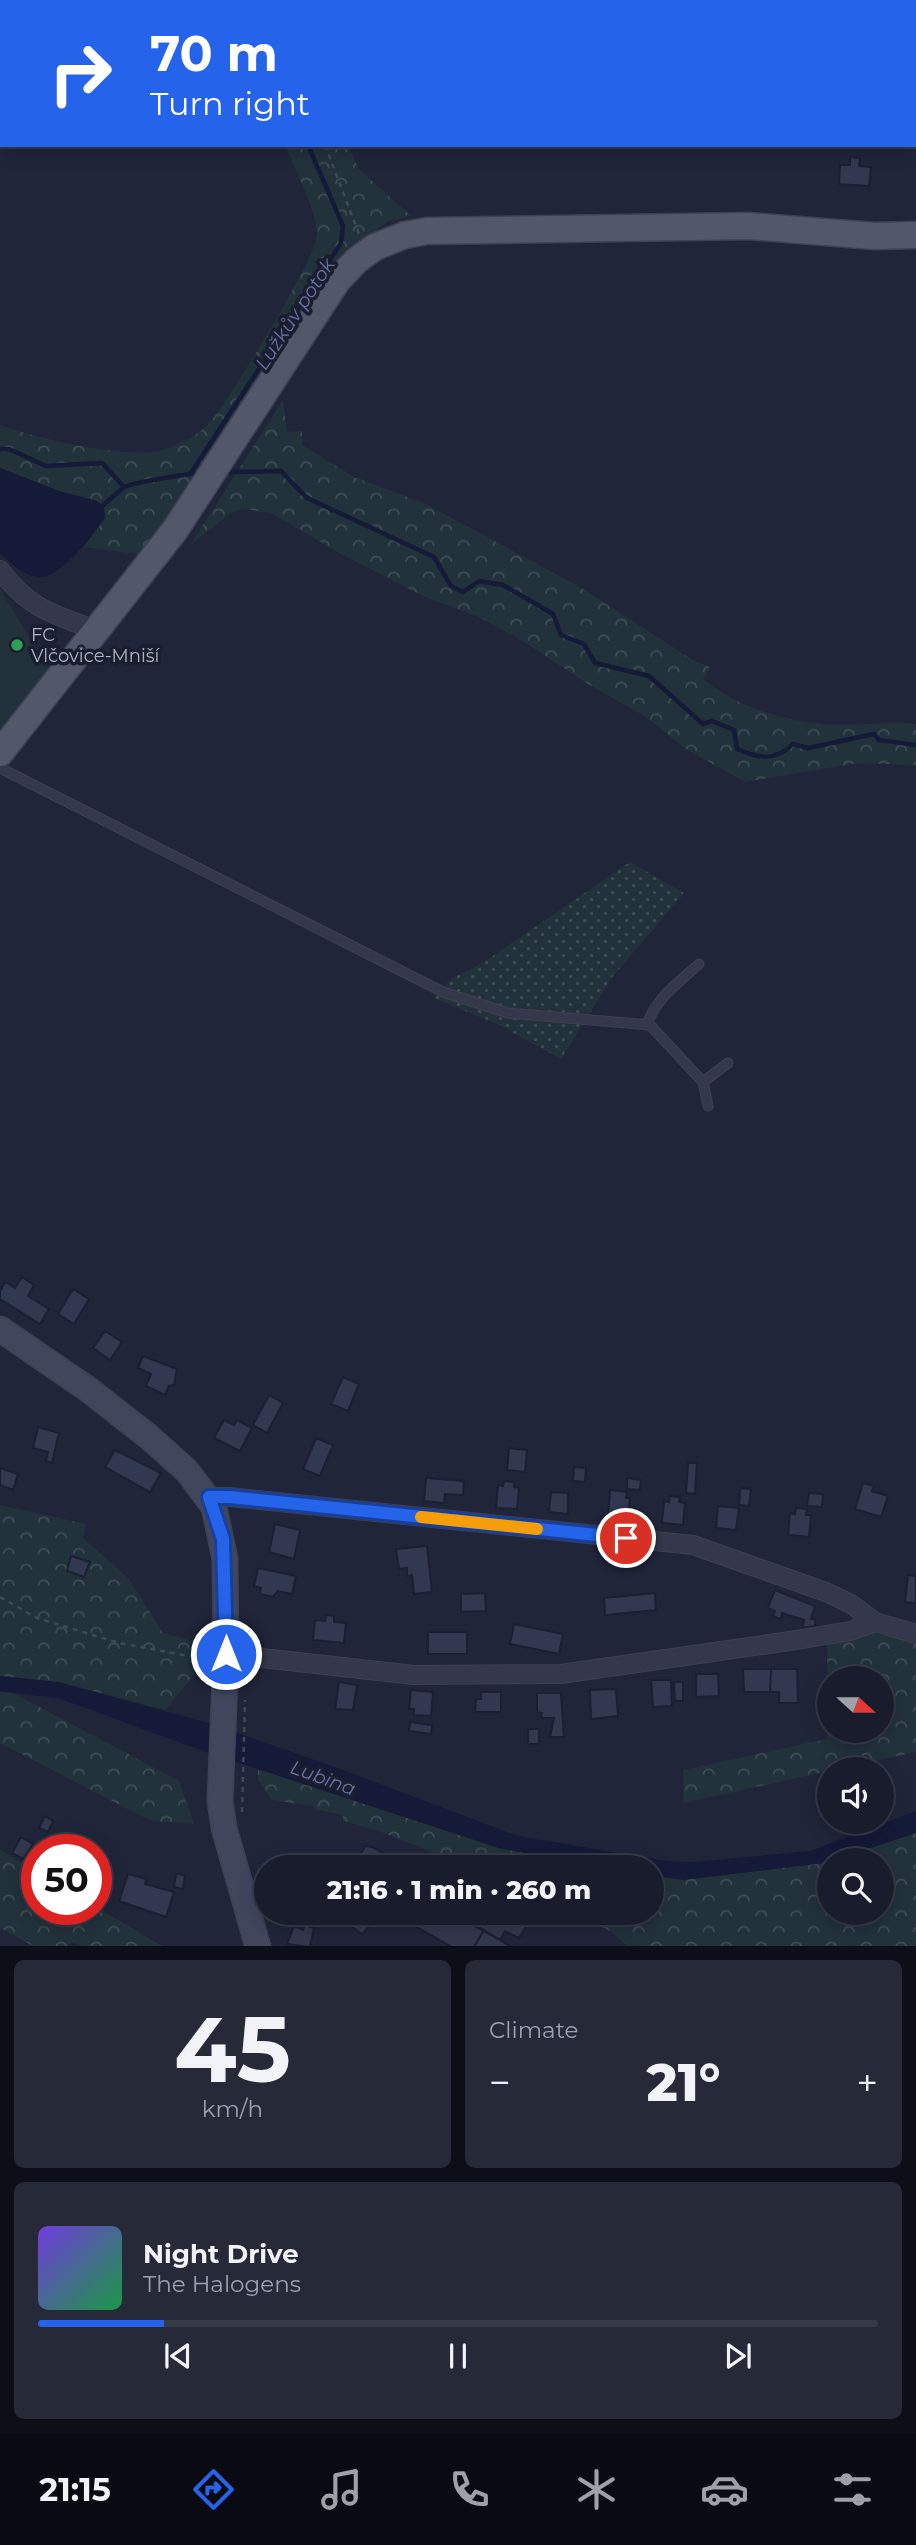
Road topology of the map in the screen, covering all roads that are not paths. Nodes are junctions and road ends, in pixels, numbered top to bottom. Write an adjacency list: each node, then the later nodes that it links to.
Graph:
1 (916, 235): 3 (main road)
2 (0, 570): 3 (street)
3 (99, 631): 4 (main road)
4 (0, 753)
5 (0, 768): 7 (lane)
6 (699, 964): 7 (lane)
7 (646, 1025): 9 (lane)
8 (728, 1063): 9 (lane)
9 (703, 1082): 10 (lane)
10 (708, 1106)
11 (0, 1329): 12 (main road)
12 (209, 1497): 13 (street); 15 (main road)
13 (875, 1622): 14 (street); 15 (street)
14 (916, 1634)
15 (226, 1654): 16 (main road)
16 (257, 1946)

